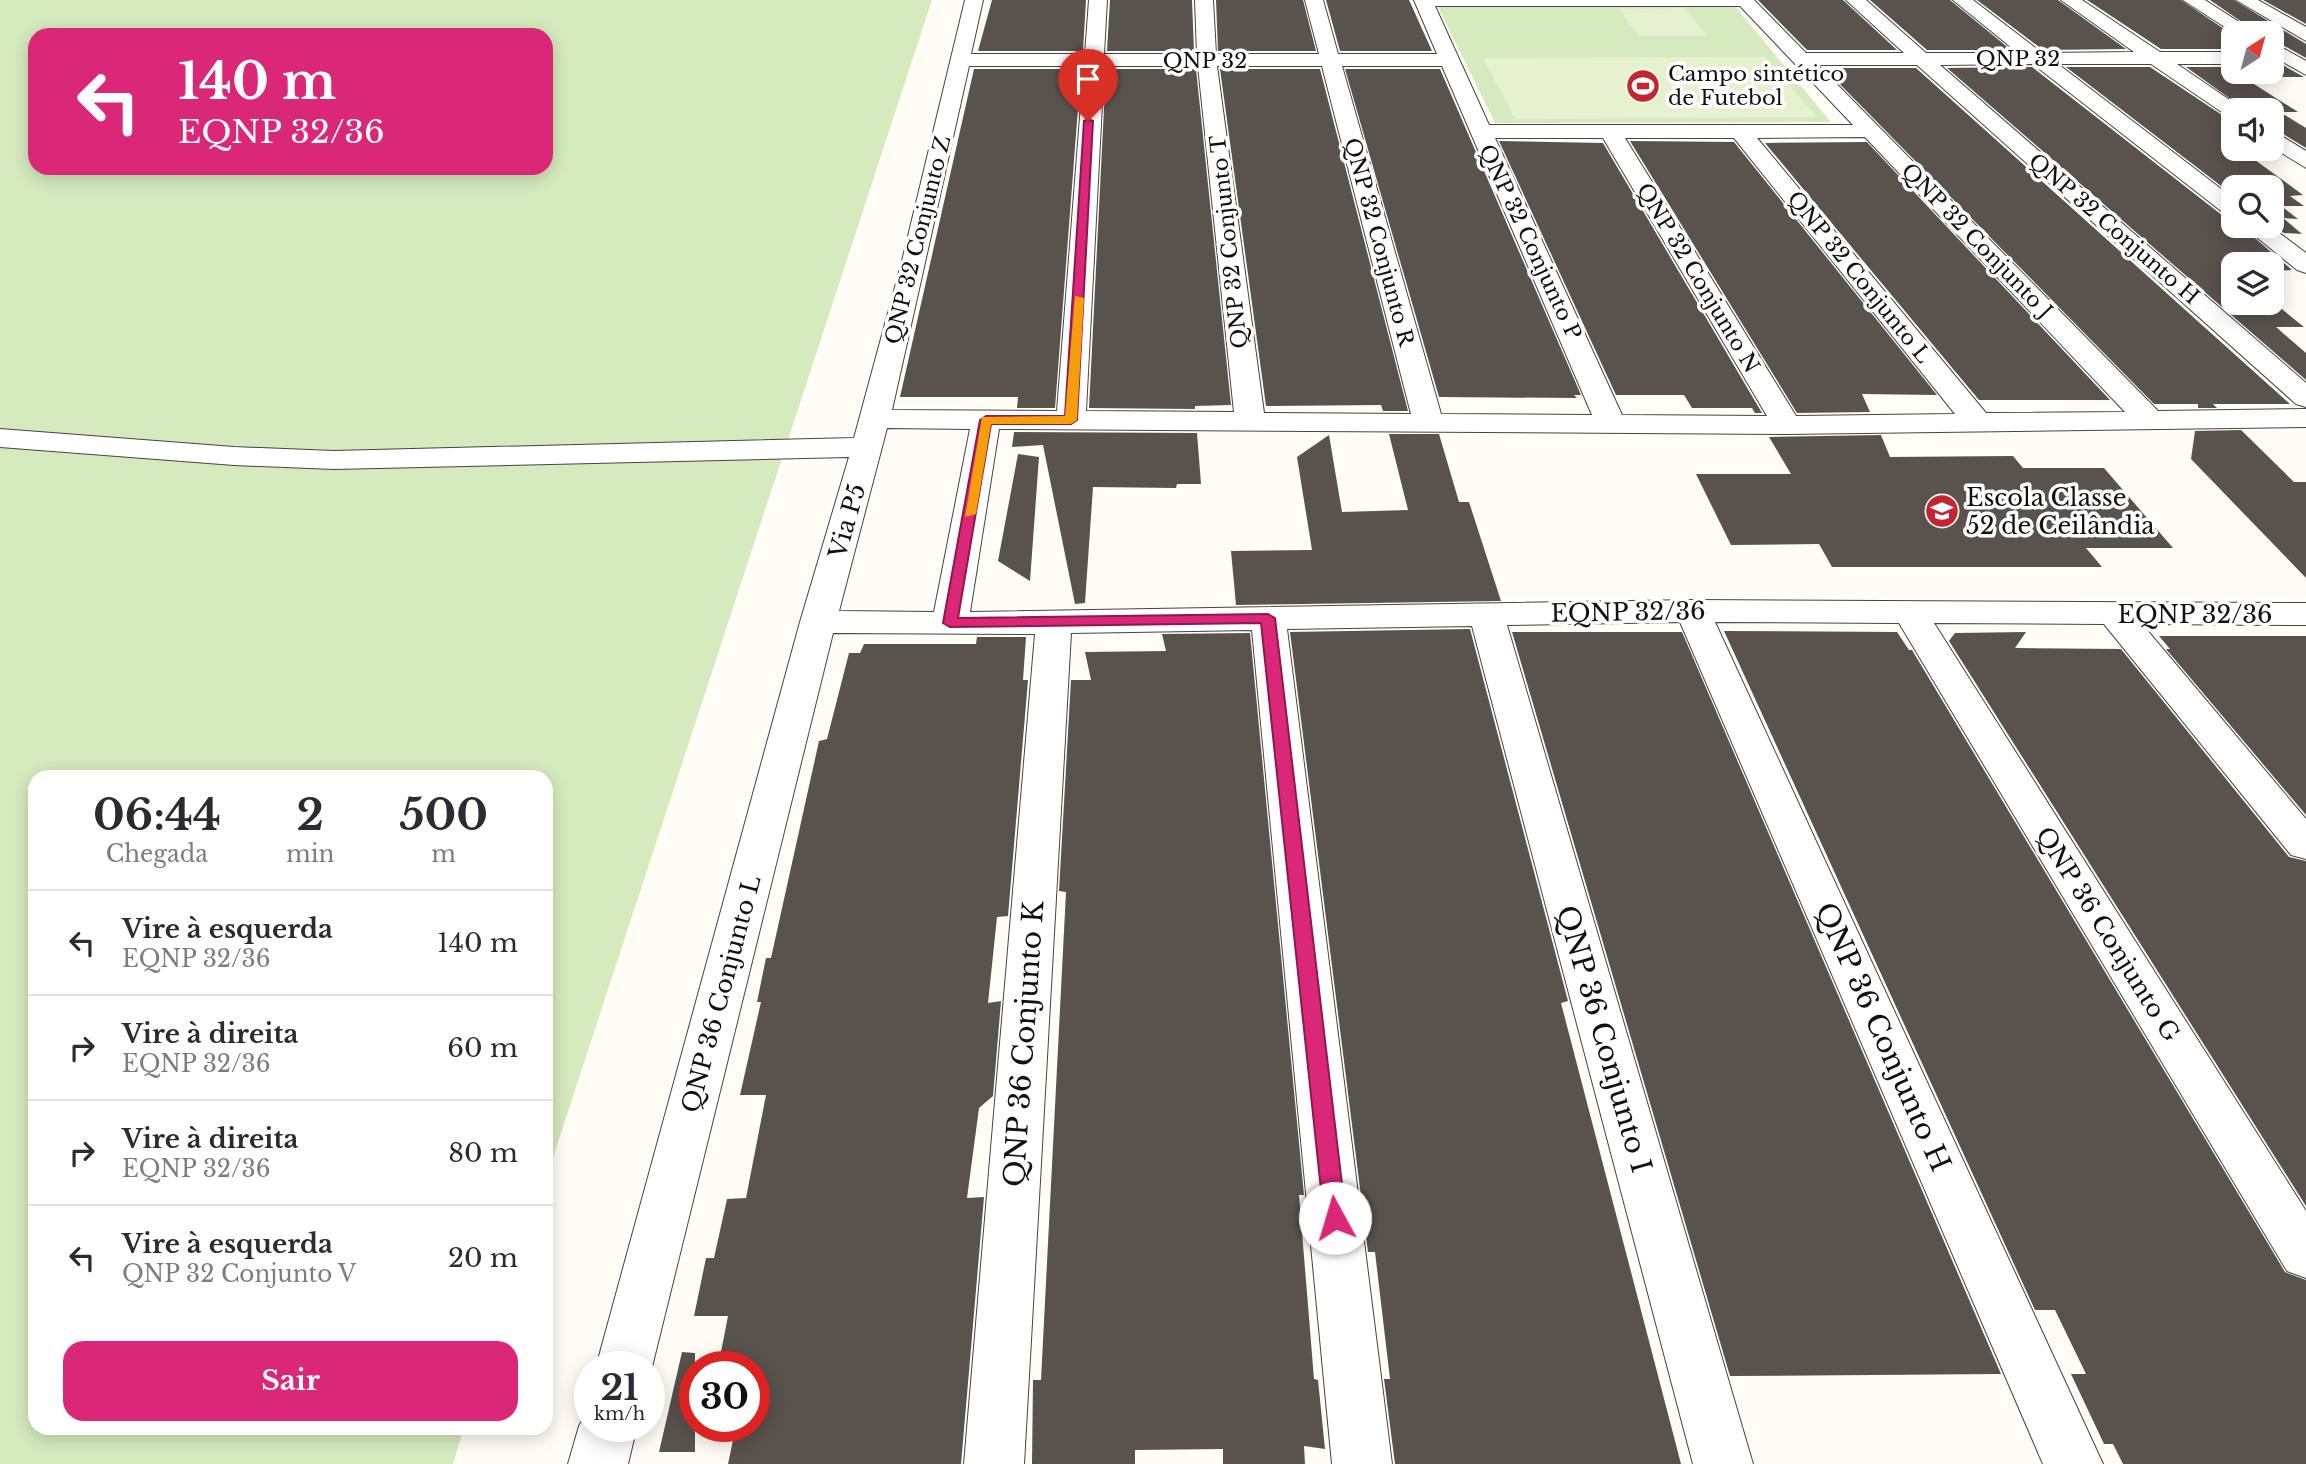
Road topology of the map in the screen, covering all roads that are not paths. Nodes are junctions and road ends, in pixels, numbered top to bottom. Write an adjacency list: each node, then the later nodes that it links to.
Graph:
1 (974, 0): 20 (street, QNP 32 Conjunto Z)
2 (1097, 0): 23 (street)
3 (1204, 0): 24 (street, QNP 32 Conjunto T)
4 (1314, 0): 25 (street, QNP 32 Conjunto R)
5 (1423, 0): 11 (street); 21 (street, QNP 32 Conjunto P)
6 (1855, 0): 22 (street, QNP 32 Conjunto H)
7 (1962, 0): 18 (street)
8 (2070, 0): 19 (street)
9 (2192, 0): 14 (street)
10 (2245, 0): 15 (street)
11 (1529, 1): 12 (street)
12 (1637, 1): 13 (street)
13 (1745, 1): 17 (street, QNP 32 Conjunto J)
14 (2227, 21)
15 (2306, 35)
16 (2221, 58): 19 (street, QNP 32)
17 (1802, 59): 22 (street, QNP 32); 28 (street, QNP 32 Conjunto J)
18 (2039, 59): 19 (street, QNP 32); 22 (street, QNP 32); 33 (street)
19 (2156, 59): 26 (street)
20 (961, 60): 23 (street, QNP 32); 46 (street, QNP 32 Conjunto Z)
21 (1449, 60): 25 (street, QNP 32); 29 (street, QNP 32 Conjunto P)
22 (1922, 60): 36 (street, QNP 32 Conjunto H)
23 (1093, 61): 24 (street, QNP 32); 39 (street)
24 (1207, 61): 25 (street, QNP 32); 40 (street, QNP 32 Conjunto T)
25 (1329, 61): 43 (street, QNP 32 Conjunto R)
26 (2221, 103)
27 (1740, 131): 28 (street); 30 (street); 42 (street, QNP 32 Conjunto L)
28 (1870, 131): 41 (street, QNP 32 Conjunto J)
29 (1480, 132): 30 (street); 44 (street, QNP 32 Conjunto P)
30 (1610, 132): 45 (street, QNP 32 Conjunto N)
31 (2284, 145): 32 (street)
32 (2306, 161)
33 (2221, 200)
34 (2271, 238): 35 (street)
35 (2306, 265)
36 (2306, 398)
37 (2306, 418): 41 (street)
38 (986, 420): 39 (street); 46 (street); 55 (street)
39 (1071, 420): 40 (street)
40 (1250, 422): 43 (street)
41 (2152, 422): 42 (street)
42 (1978, 423): 45 (street)
43 (1429, 424): 44 (street)
44 (1611, 424): 45 (street)
45 (1787, 425)
46 (871, 433): 47 (street); 54 (street, Via P5)
47 (0, 438)
48 (1692, 611): 49 (street, EQNP 32/36); 50 (street, EQNP 32/36); 65 (street, QNP 36 Conjunto H)
49 (1910, 612): 52 (street, EQNP 32/36); 58 (street, QNP 36 Conjunto G)
50 (1486, 613): 53 (street, EQNP 32/36); 64 (street, QNP 36 Conjunto I)
51 (2306, 614): 52 (street, EQNP 32/36)
52 (2116, 615): 57 (street)
53 (1268, 618): 56 (street, EQNP 32/36); 63 (street)
54 (818, 622): 55 (street, EQNP 32/36); 59 (street, QNP 36 Conjunto L)
55 (950, 623): 56 (street, EQNP 32/36)
56 (1054, 623): 62 (street, QNP 36 Conjunto K)
57 (2306, 846)
58 (2306, 1256)
59 (628, 1351)
60 (604, 1442): 61 (street)
61 (598, 1464)
62 (994, 1464)
63 (1362, 1464)
64 (1723, 1464)
65 (2073, 1464)

